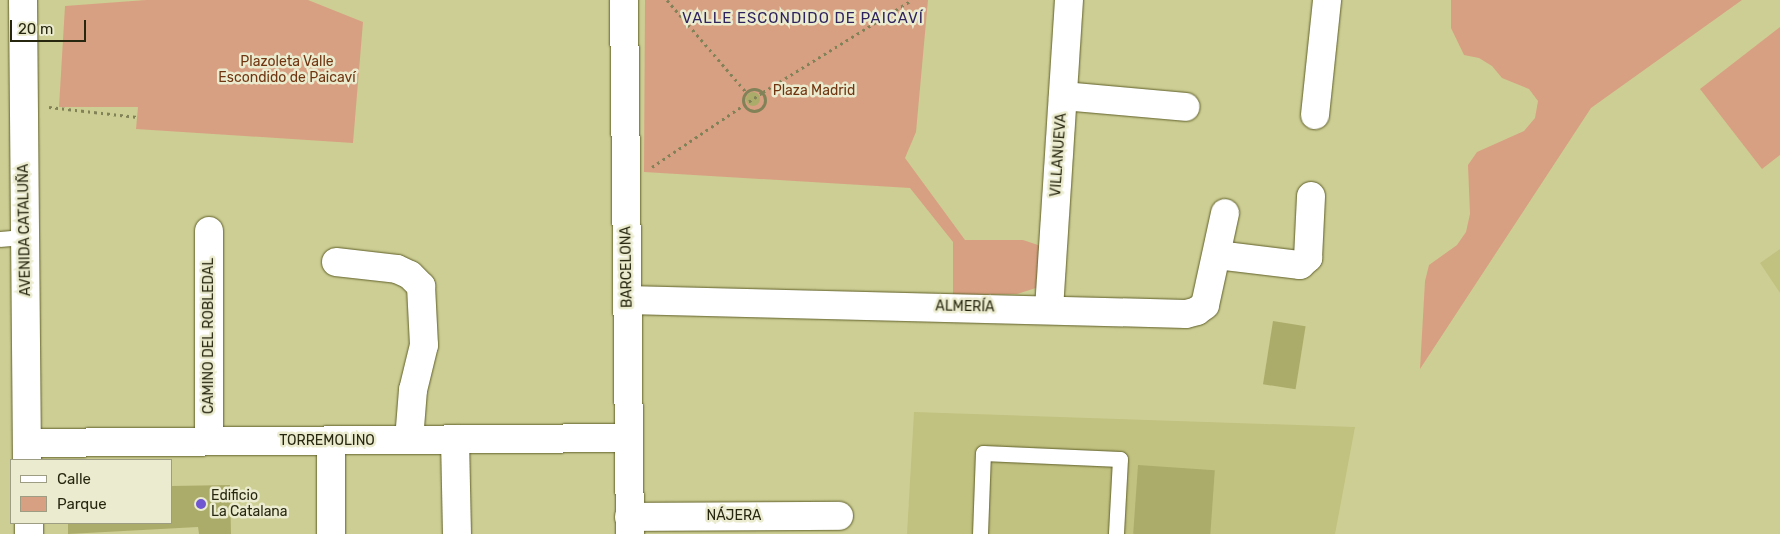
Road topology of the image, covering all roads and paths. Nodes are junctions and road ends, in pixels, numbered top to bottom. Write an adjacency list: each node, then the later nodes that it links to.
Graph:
1 (23, 0): 10 (street, AVENIDA CATALUÑA)
2 (624, 0): 22 (street, BARCELONA)
3 (667, 0): 7 (path)
4 (912, 0): 8 (path)
5 (1069, 0): 9 (street, VILLANUEVA)
6 (1327, 0): 13 (street)
7 (746, 92): 8 (path); 11 (path)
8 (763, 92): 11 (path); 11 (path)
9 (1063, 96): 12 (street); 23 (street, VILLANUEVA)
10 (24, 104): 14 (path); 19 (street, AVENIDA CATALUÑA)
11 (744, 105): 15 (path)
12 (1186, 107)
13 (1315, 115)
14 (138, 117)
15 (644, 172)
16 (1311, 196): 20 (street)
17 (1225, 213): 20 (street, ALMERÍA)
18 (209, 231): 27 (street, CAMINO DEL ROBLEDAL)
19 (13, 238): 29 (street, AVENIDA CATALUÑA)
20 (1217, 256): 23 (street, ALMERÍA)
21 (336, 262): 25 (street)
22 (627, 300): 23 (street, ALMERÍA); 24 (street, BARCELONA)
23 (1049, 309)
24 (627, 438): 26 (street, TORREMOLINO); 31 (street, BARCELONA)
25 (409, 440): 26 (street, TORREMOLINO); 28 (street, TORREMOLINO)
26 (455, 440): 33 (street)
27 (209, 441): 28 (street, TORREMOLINO); 29 (street, TORREMOLINO)
28 (331, 441): 32 (street)
29 (27, 452)
30 (839, 516): 31 (street, NÁJERA)
31 (630, 526)
32 (332, 534)
33 (457, 534)
34 (980, 534): 35 (lane)
35 (1116, 534)

